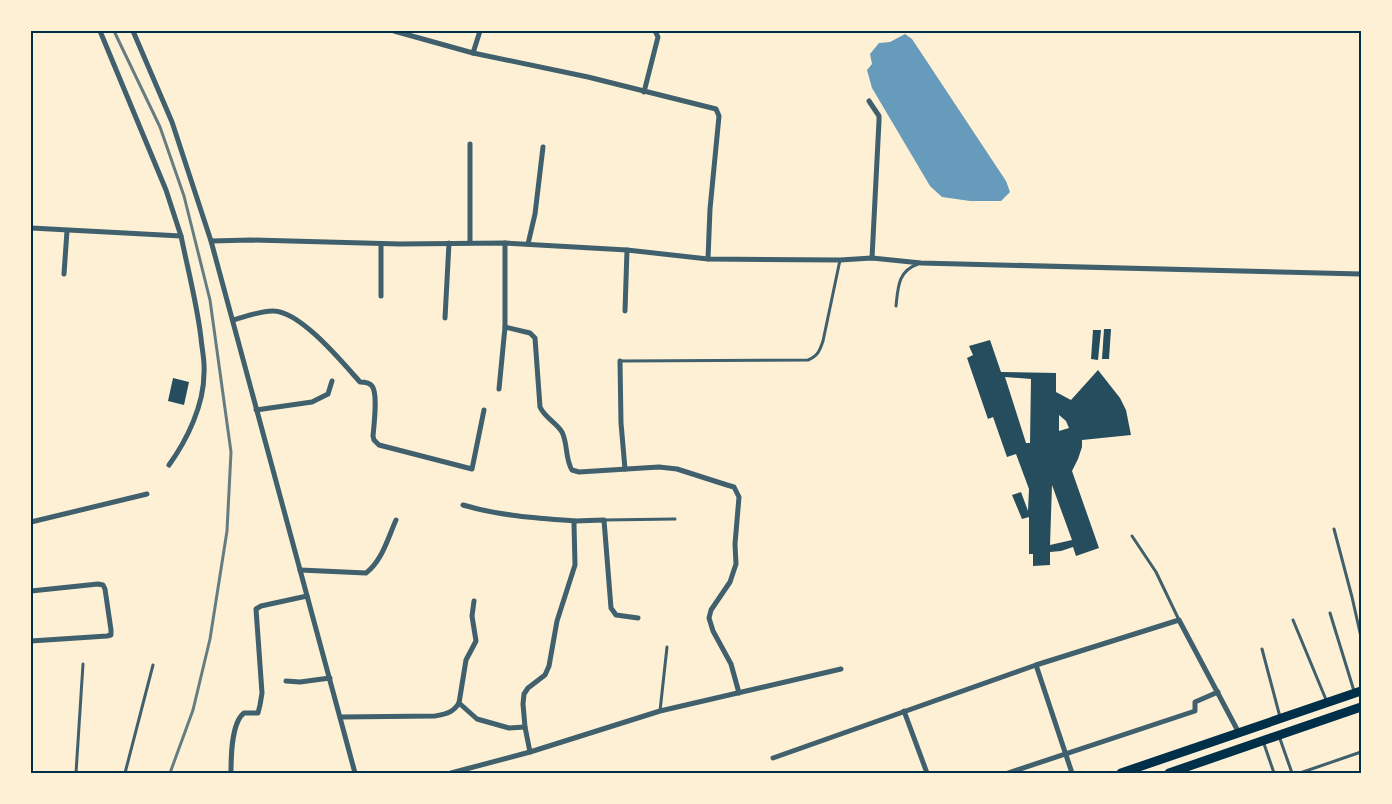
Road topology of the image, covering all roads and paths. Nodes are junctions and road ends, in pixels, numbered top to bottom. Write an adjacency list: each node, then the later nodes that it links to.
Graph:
1 (100, 31): 14 (street)
2 (133, 31): 15 (street)
3 (394, 31): 6 (street)
4 (480, 31): 7 (street)
5 (655, 31): 8 (street)
6 (403, 33): 7 (street)
7 (473, 53): 8 (street)
8 (644, 92): 23 (street)
9 (869, 101): 22 (street)
10 (470, 144): 16 (street)
11 (543, 148): 20 (street)
12 (31, 228): 13 (street)
13 (67, 231): 14 (street); 26 (street)
14 (180, 236): 39 (street)
15 (211, 241): 19 (street); 32 (street)
16 (470, 242): 17 (street); 18 (street)
17 (449, 243): 19 (street); 31 (street)
18 (505, 243): 20 (street); 33 (street)
19 (381, 244): 28 (street)
20 (528, 244): 21 (street)
21 (627, 250): 23 (street); 30 (street)
22 (872, 258): 24 (street); 25 (street)
23 (708, 259): 24 (street)
24 (840, 260): 34 (lane)
25 (921, 263): 27 (street); 29 (lane)
26 (64, 274)
27 (1361, 274)
28 (381, 296)
29 (896, 306)
30 (625, 311)
31 (446, 318)
32 (233, 320): 37 (street); 38 (street)
33 (505, 327): 36 (street); 40 (street)
34 (620, 361): 40 (street)
35 (332, 381): 37 (street)
36 (499, 389)
37 (256, 410): 50 (street)
38 (484, 410)
39 (169, 465)
40 (625, 469): 70 (street)
41 (147, 494): 47 (street)
42 (463, 505): 46 (street)
43 (675, 519): 45 (lane)
44 (396, 520): 50 (street)
45 (604, 520): 46 (street); 55 (street)
46 (575, 521): 78 (street)
47 (31, 522)
48 (1334, 530): 58 (lane)
49 (1132, 536): 56 (lane)
50 (300, 570): 52 (street)
51 (31, 591): 59 (street)
52 (308, 596): 66 (street); 88 (street)
53 (474, 601): 72 (street)
54 (1330, 612): 69 (lane)
55 (638, 618)
56 (1179, 620): 64 (street); 68 (street)
57 (1293, 620): 71 (lane)
58 (1361, 637)
59 (31, 641)
60 (667, 647): 74 (lane)
61 (1262, 649): 77 (lane)
62 (83, 664): 86 (lane)
63 (153, 665): 87 (lane)
64 (1036, 665): 75 (street); 84 (street)
65 (841, 669): 70 (street)
66 (330, 678): 67 (street); 76 (street)
67 (286, 681)
68 (1218, 692): 79 (street); 84 (street)
69 (1358, 692): 71 (main road)
70 (739, 693): 74 (street)
71 (1327, 703): 77 (main road)
72 (459, 704): 76 (street); 78 (street)
73 (1361, 707): 80 (main road)
74 (660, 711): 82 (street)
75 (904, 711): 85 (street); 91 (street)
76 (341, 717): 89 (street)
77 (1281, 720): 79 (main road)
78 (525, 727): 82 (street)
79 (1239, 733): 94 (main road)
80 (1279, 736): 81 (main road); 97 (lane)
81 (1263, 741): 95 (main road); 96 (lane)
82 (530, 752): 90 (street)
83 (1361, 752): 98 (lane)
84 (1065, 753): 92 (street); 93 (street)
85 (773, 758)
86 (76, 773)
87 (125, 773)
88 (231, 773)
89 (355, 773)
90 (451, 773)
91 (927, 773)
92 (1008, 773)
93 (1072, 773)
94 (1121, 773)
95 (1169, 773)
96 (1274, 773)
97 (1292, 773)
98 (1300, 773)

